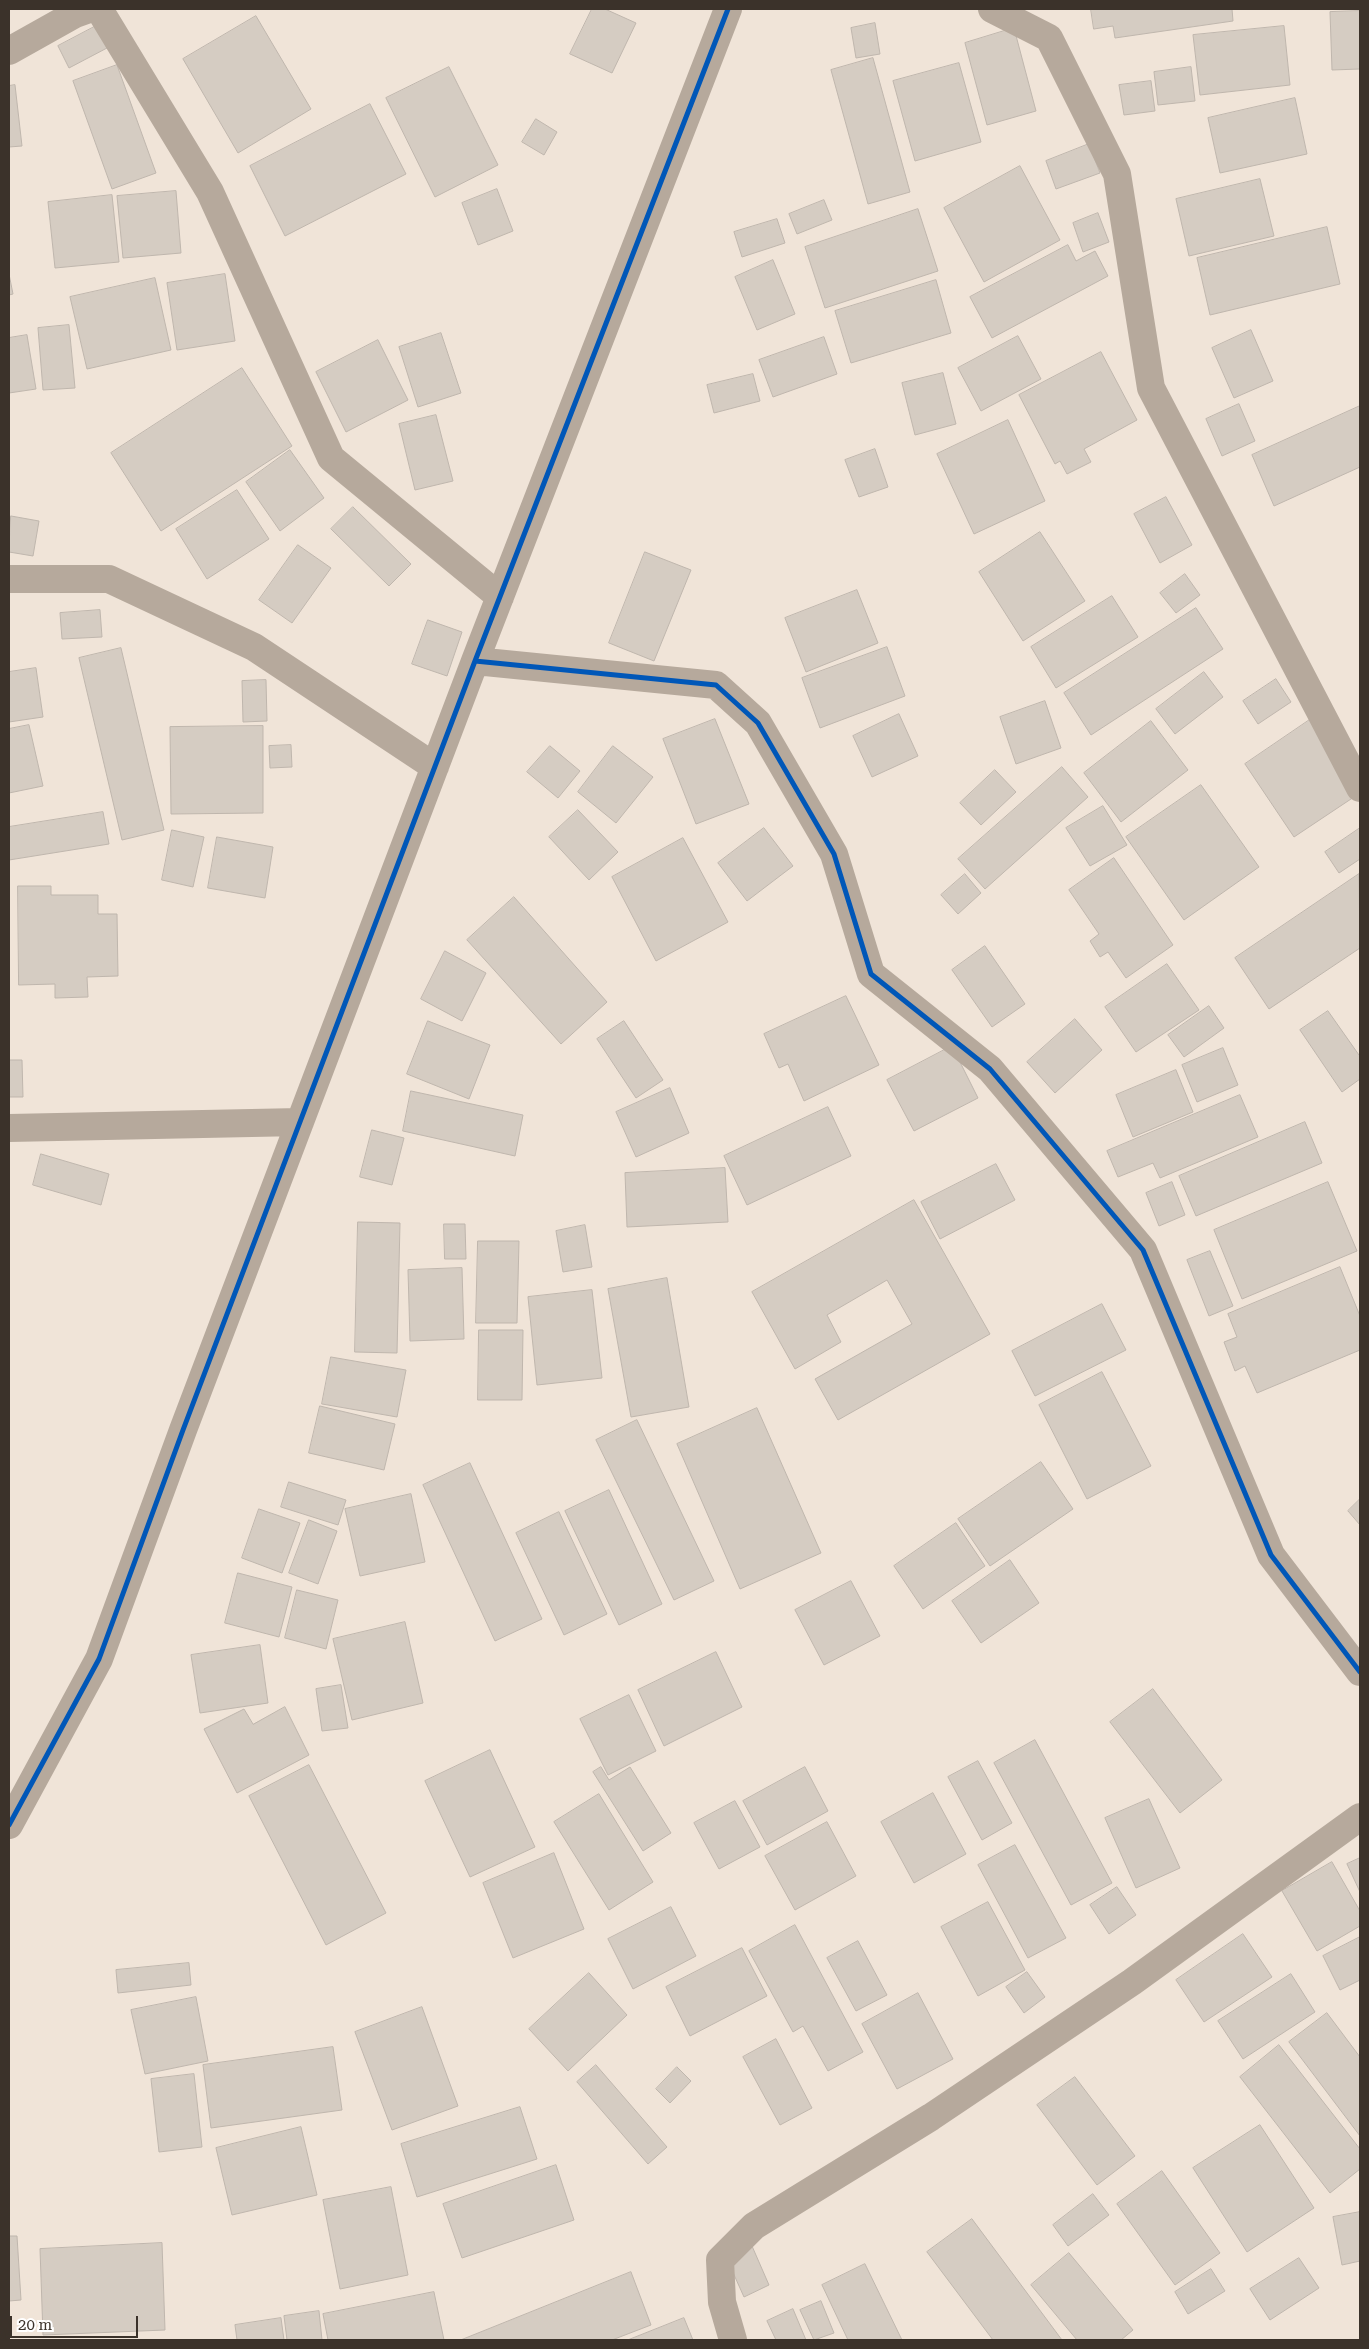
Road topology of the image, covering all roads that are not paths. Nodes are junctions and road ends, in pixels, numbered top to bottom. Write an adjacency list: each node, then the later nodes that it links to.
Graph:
1 (88, 9): 5 (street)
2 (99, 9): 7 (street)
3 (728, 9): 7 (street)
4 (992, 9): 10 (street)
5 (9, 51)
6 (9, 579): 9 (street)
7 (500, 597): 8 (street)
8 (475, 661): 9 (street); 13 (street)
9 (435, 768): 11 (street)
10 (1360, 788)
11 (300, 1122): 12 (street); 15 (street)
12 (9, 1128)
13 (1360, 1672)
14 (1360, 1817): 16 (street)
15 (9, 1825)
16 (732, 2340)

